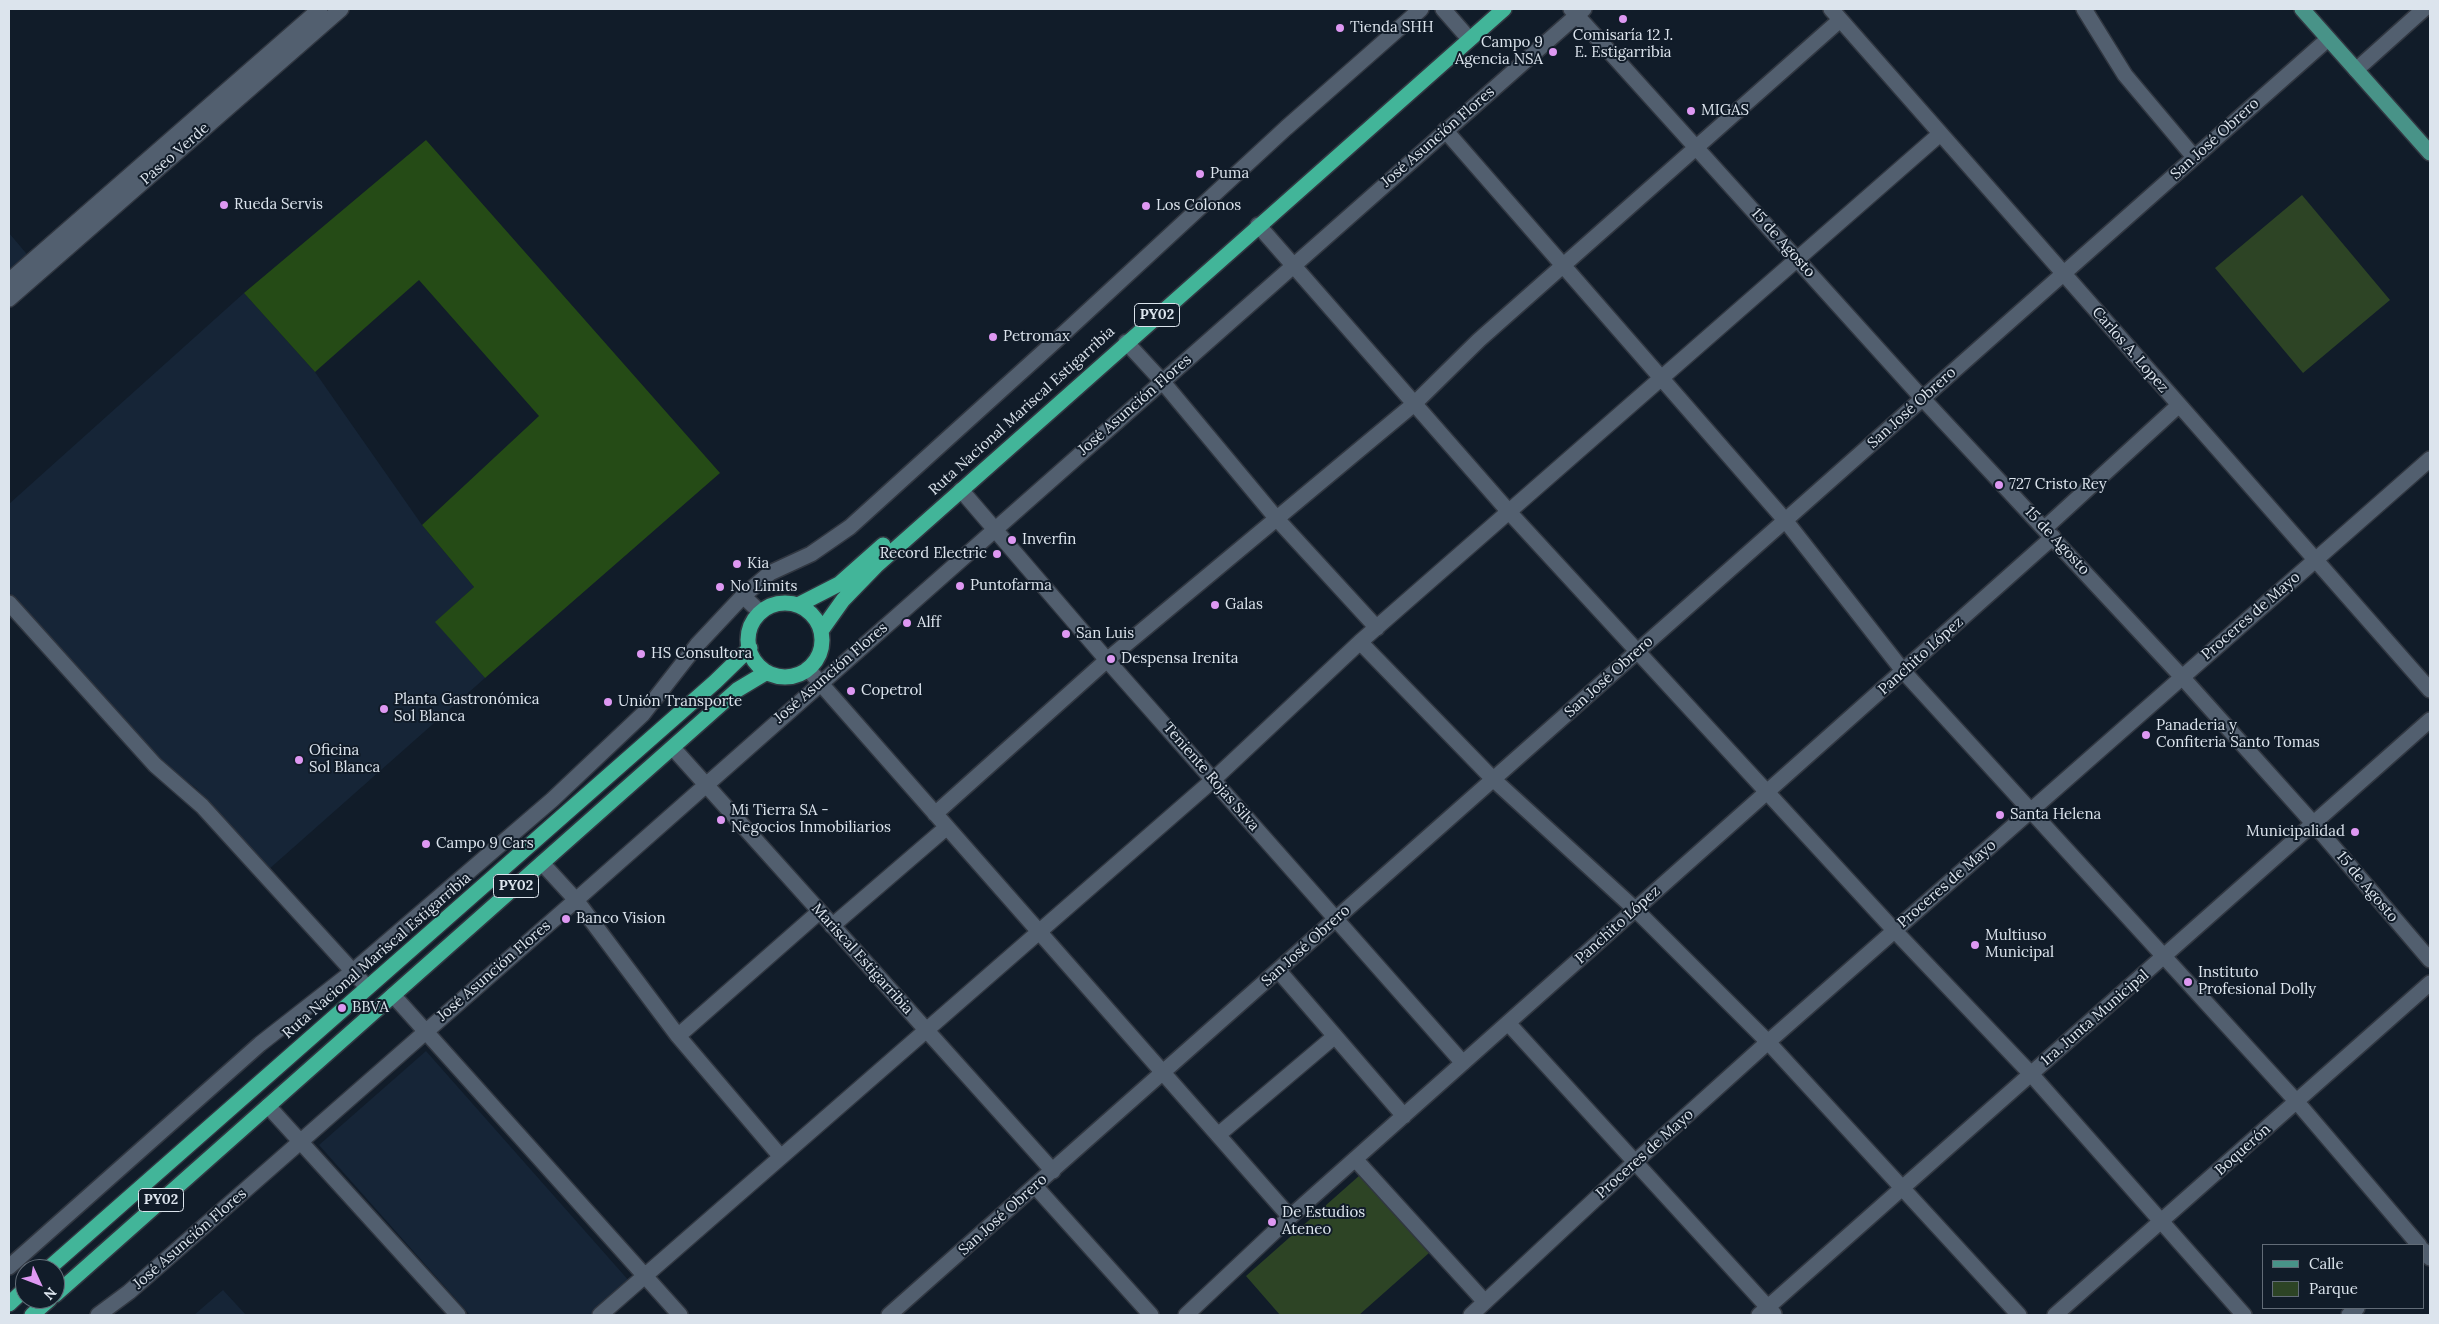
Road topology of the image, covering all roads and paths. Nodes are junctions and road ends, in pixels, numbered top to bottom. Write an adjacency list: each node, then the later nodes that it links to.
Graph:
1 (1421, 9): 41 (street)
2 (1443, 9): 11 (street)
3 (1492, 9): 11 (highway, Ruta Nacional Mariscal Estigarribia / PY02)
4 (1504, 9): 20 (highway, Ruta Nacional Mariscal Estigarribia / PY02)
5 (2084, 9): 18 (street)
6 (2302, 9): 12 (main road)
7 (2424, 9): 13 (street)
8 (329, 11): 19 (street, Paseo Verde)
9 (1578, 11): 14 (street, José Asunción Flores); 16 (street, 15 de Agosto)
10 (1836, 14): 15 (street, Carlos A. Lopez); 16 (street)
11 (1464, 33): 43 (highway, Ruta Nacional Mariscal Estigarribia / PY02)
12 (2328, 39): 13 (main road); 18 (street, San José Obrero)
13 (2356, 70): 17 (main road)
14 (1445, 130): 22 (street); 23 (street, José Asunción Flores)
15 (1940, 134): 21 (street); 24 (street, Carlos A. Lopez)
16 (1696, 148): 21 (street, 15 de Agosto); 22 (street)
17 (2430, 154)
18 (2194, 157): 24 (street, San José Obrero)
19 (97, 213): 25 (street, Paseo Verde); 26 (street, Paseo Verde)
20 (1258, 225): 23 (street); 27 (highway, Ruta Nacional Mariscal Estigarribia / PY02)
21 (1798, 260): 28 (street); 30 (street, 15 de Agosto)
22 (1564, 264): 28 (street); 31 (street)
23 (1293, 266): 29 (street, José Asunción Flores); 31 (street)
24 (2063, 274): 30 (street, San José Obrero); 32 (street, Carlos A. Lopez)
25 (9, 281)
26 (9, 299)
27 (1126, 342): 29 (street); 34 (highway, Ruta Nacional Mariscal Estigarribia / PY02)
28 (1663, 378): 35 (street); 37 (street)
29 (1162, 381): 36 (street); 38 (street, José Asunción Flores)
30 (1923, 398): 37 (street, San José Obrero); 39 (street, 15 de Agosto)
31 (1414, 404): 35 (street); 36 (street)
32 (2179, 405): 39 (street, Panchito López); 40 (street, Carlos A. Lopez)
33 (2430, 459): 40 (street, Proceres de Mayo)
34 (961, 490): 38 (street, Teniente Rojas Silva); 46 (highway, Ruta Nacional Mariscal Estigarribia / PY02)
35 (1510, 513): 45 (street); 49 (street)
36 (1276, 519): 45 (street); 50 (street)
37 (1785, 520): 49 (street, San José Obrero); 53 (street)
38 (995, 529): 50 (street, Teniente Rojas Silva); 55 (street, José Asunción Flores)
39 (2049, 532): 53 (street, Panchito López); 54 (street, 15 de Agosto)
40 (2316, 560): 54 (street, Proceres de Mayo); 56 (street, Carlos A. Lopez)
41 (743, 596): 44 (street); 78 (street)
42 (9, 603): 78 (street)
43 (798, 605): 44 (highway, PY02); 46 (highway)
44 (760, 612): 48 (highway)
45 (1377, 628): 47 (street)
46 (822, 631): 51 (highway, PY02)
47 (1360, 642): 59 (street); 60 (street)
48 (750, 648): 52 (highway); 80 (highway, Ruta Nacional Mariscal Estigarribia / PY02)
49 (1637, 652): 59 (street, San José Obrero); 62 (street)
50 (1107, 660): 60 (street, Teniente Rojas Silva); 64 (street)
51 (808, 669): 52 (highway); 55 (street)
52 (767, 672): 58 (highway, PY02)
53 (1904, 672): 62 (street, Panchito López); 63 (street)
54 (2182, 677): 63 (street, Proceres de Mayo); 65 (street, 15 de Agosto)
55 (820, 683): 61 (street, José Asunción Flores); 64 (street)
56 (2430, 690)
57 (2430, 720): 65 (street, 1ra. Junta Municipal)
58 (673, 748): 61 (street, Mariscal Estigarribia); 67 (highway, PY02)
59 (1493, 779): 69 (street); 71 (street, San José Obrero)
60 (1213, 780): 71 (street, Teniente Rojas Silva); 74 (street)
61 (705, 784): 68 (street, José Asunción Flores); 70 (street, Mariscal Estigarribia)
62 (1768, 792): 69 (street, Panchito López); 73 (street)
63 (2032, 810): 73 (street, Proceres de Mayo); 75 (street)
64 (935, 814): 66 (street)
65 (2313, 823): 75 (street, 1ra. Junta Municipal); 76 (street, 15 de Agosto)
66 (947, 827): 72 (street); 74 (street)
67 (542, 863): 68 (street); 81 (highway, PY02)
68 (576, 900): 83 (street, José Asunción Flores); 85 (street)
69 (1636, 910): 82 (street, Panchito López); 87 (street)
70 (819, 912): 72 (street, Mariscal Estigarribia); 85 (street)
71 (1336, 919): 77 (street, San José Obrero); 88 (street, Teniente Rojas Silva)
72 (832, 926): 84 (street, Mariscal Estigarribia)
73 (1894, 930): 87 (street, Proceres de Mayo); 90 (street)
74 (1039, 932): 84 (street); 89 (street)
75 (2165, 957): 90 (street, 1ra. Junta Municipal); 91 (street)
76 (2430, 960)
77 (1278, 970): 86 (street); 89 (street, San José Obrero)
78 (352, 972): 80 (street); 106 (street)
79 (2430, 983): 91 (street, Boquerón)
80 (367, 987): 105 (highway, Ruta Nacional Mariscal Estigarribia / PY02)
81 (393, 995): 83 (street); 92 (highway, PY02)
82 (1508, 1023): 88 (street, Panchito López); 98 (street)
83 (425, 1030): 95 (street, José Asunción Flores); 107 (street)
84 (926, 1030): 96 (street); 99 (street, Mariscal Estigarribia)
85 (678, 1036): 96 (street)
86 (1335, 1036): 93 (street); 94 (street)
87 (1768, 1042): 98 (street, Proceres de Mayo); 101 (street)
88 (1463, 1063): 93 (street, Panchito López)
89 (1163, 1072): 94 (street); 99 (street, San José Obrero)
90 (2031, 1074): 101 (street, 1ra. Junta Municipal); 103 (street)
91 (2296, 1102): 103 (street, Boquerón); 104 (street)
92 (268, 1106): 95 (street); 108 (highway, PY02)
93 (1404, 1116): 97 (street, Panchito López)
94 (1218, 1135): 102 (street)
95 (302, 1140): 111 (street, José Asunción Flores); 112 (street)
96 (781, 1157): 107 (street)
97 (1355, 1159): 102 (street, Panchito López); 109 (street)
98 (1635, 1162): 109 (street, Proceres de Mayo); 110 (street)
99 (1053, 1170): 100 (street, San José Obrero)
100 (1035, 1186): 115 (street, San José Obrero); 116 (street)
101 (1902, 1188): 110 (street, 1ra. Junta Municipal); 119 (street)
102 (1290, 1217): 117 (street, Panchito López)
103 (2162, 1221): 120 (street, Boquerón); 121 (street)
104 (2418, 1244)
105 (59, 1259)
106 (9, 1268)
107 (645, 1276): 113 (street); 114 (street)
108 (65, 1286)
109 (1485, 1302): 118 (street, Proceres de Mayo)
110 (1767, 1313)
111 (98, 1315)
112 (458, 1315)
113 (600, 1315)
114 (680, 1315)
115 (889, 1315)
116 (1151, 1315)
117 (1186, 1315)
118 (1470, 1315)
119 (2019, 1315)
120 (2055, 1315)
121 (2244, 1315)

